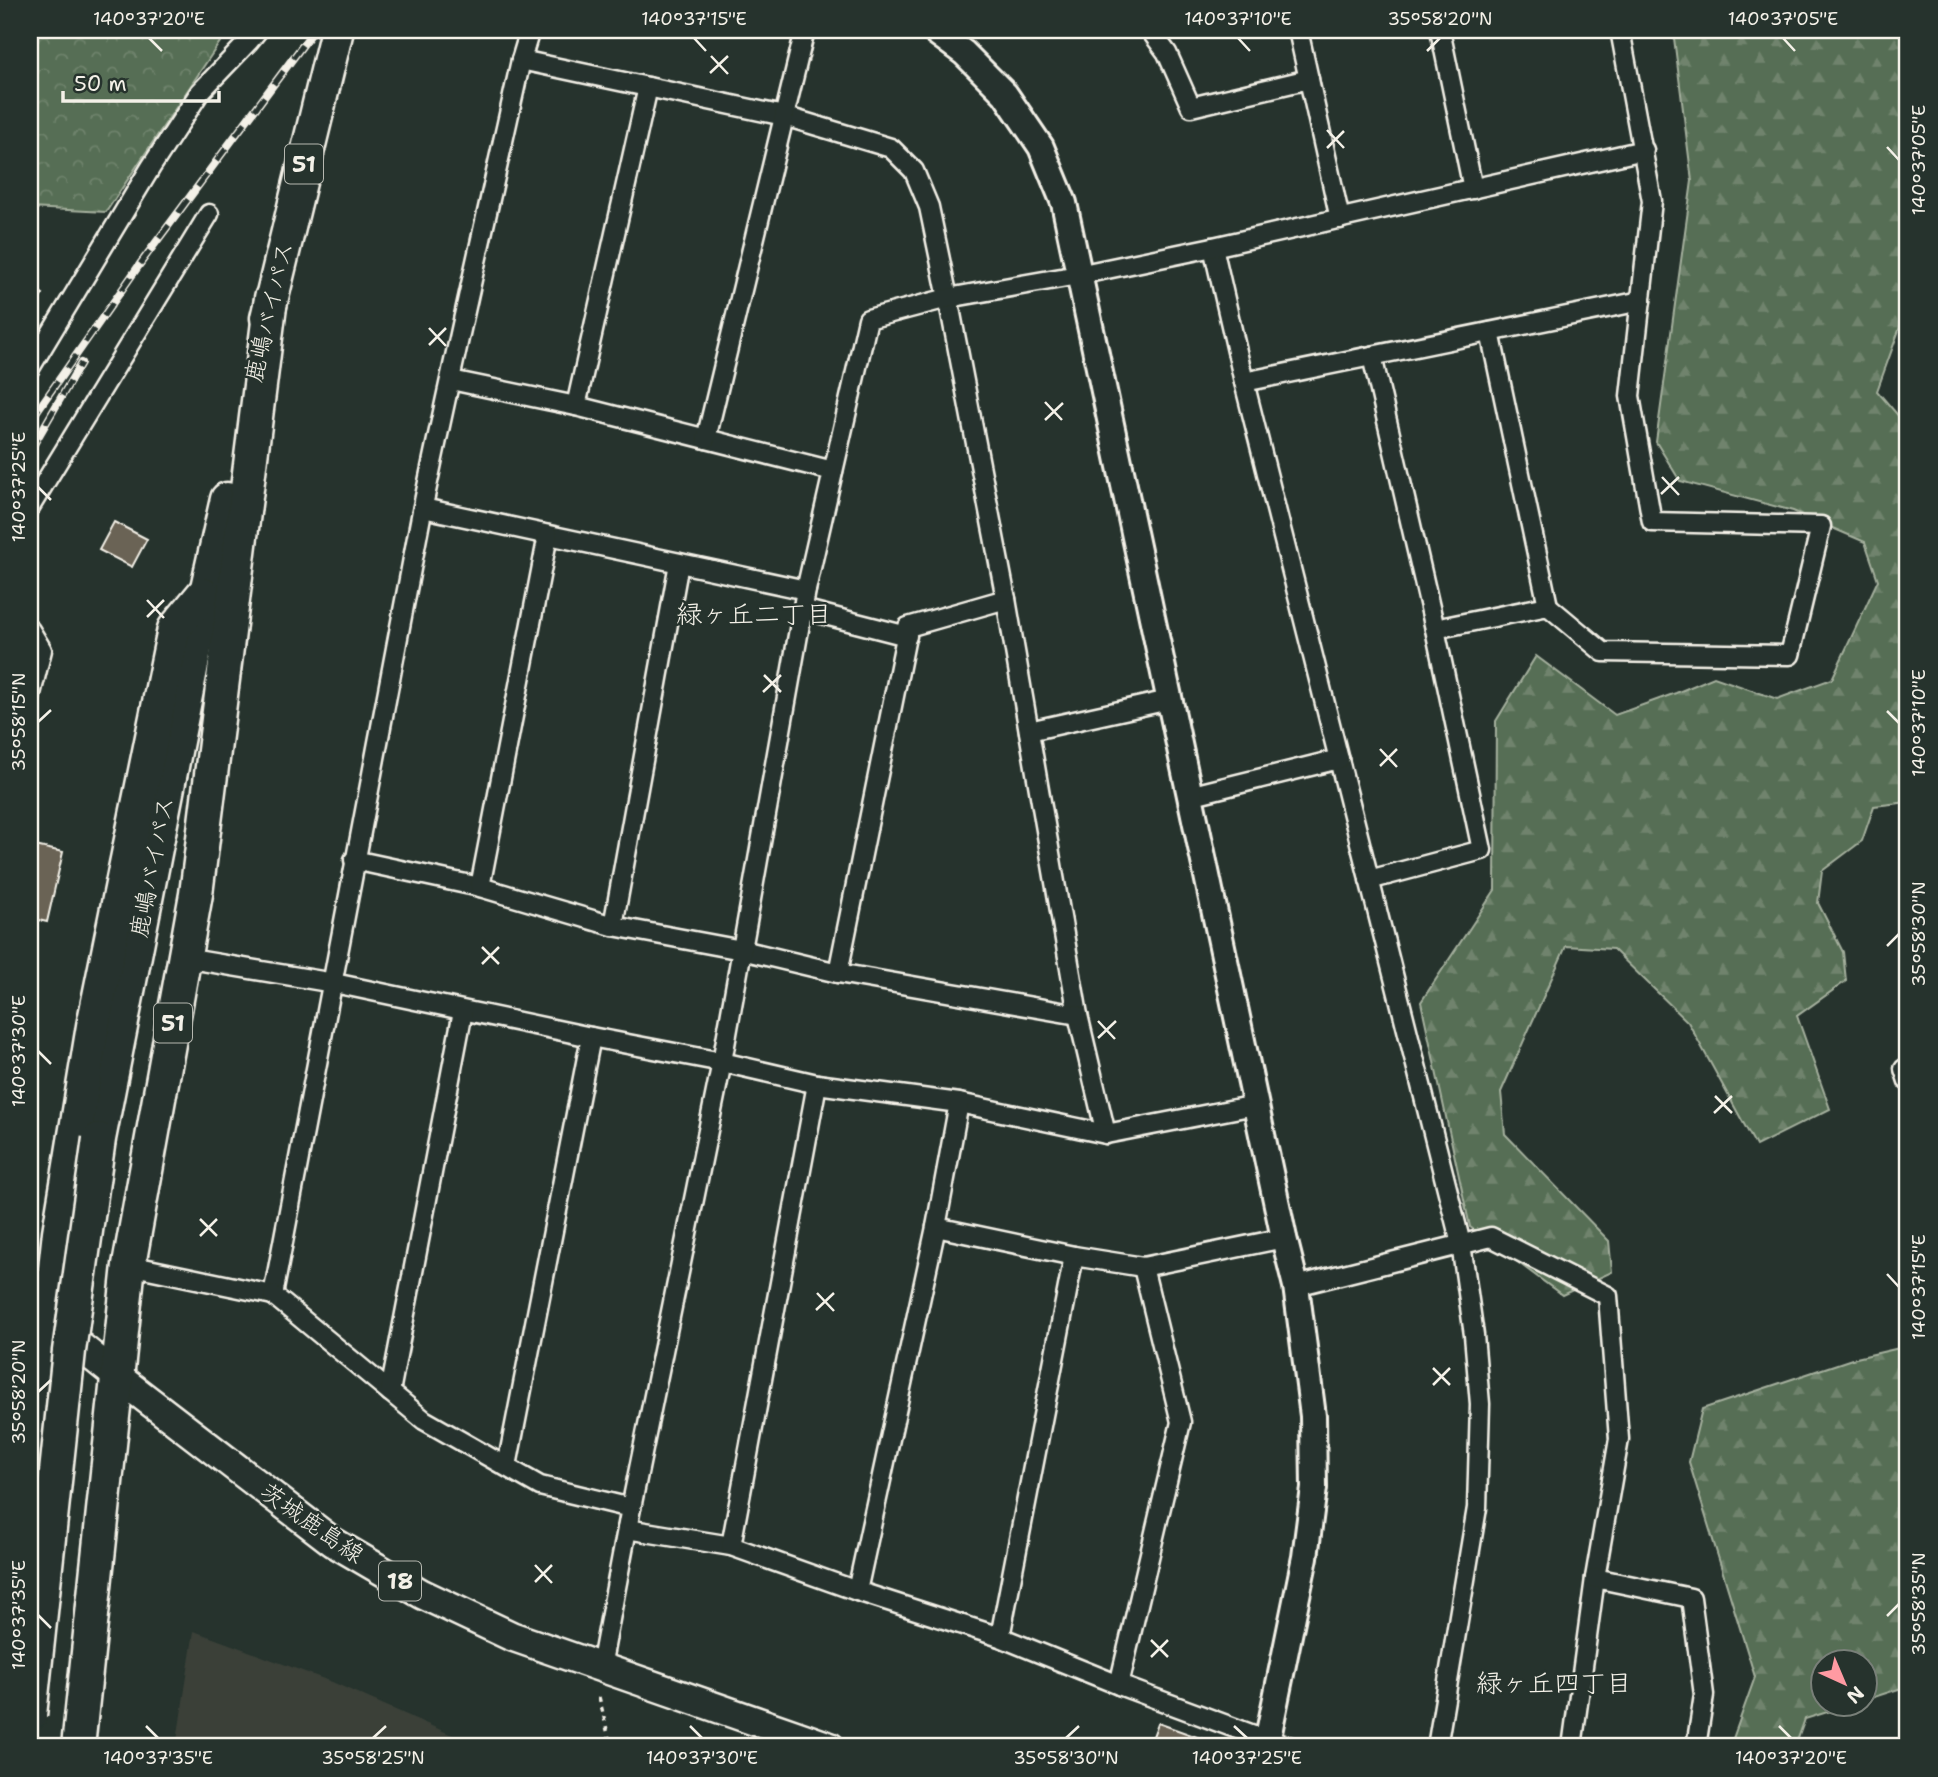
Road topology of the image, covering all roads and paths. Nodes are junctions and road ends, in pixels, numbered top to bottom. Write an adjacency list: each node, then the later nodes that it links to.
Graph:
1 (258, 30): 25 (street)
2 (337, 30): 20 (highway, 鹿嶋バイパス / 51)
3 (530, 30): 10 (street)
4 (805, 30): 13 (street)
5 (933, 30): 19 (street)
6 (1150, 30): 11 (street)
7 (1298, 30): 11 (street)
8 (1440, 30): 15 (street)
9 (1620, 30): 14 (street)
10 (521, 60): 12 (street); 26 (street)
11 (1309, 79): 17 (street)
12 (648, 87): 13 (street); 28 (street)
13 (784, 116): 21 (street); 29 (street)
14 (1644, 150): 15 (street); 22 (street)
15 (1473, 189): 17 (street)
16 (209, 214): 31 (street)
17 (1340, 219): 18 (street)
18 (1213, 247): 19 (street); 27 (street)
19 (1078, 275): 21 (street); 44 (street)
20 (271, 298): 35 (highway, 鹿嶋バイパス / 51); 53 (highway, 51)
21 (948, 298): 30 (street); 37 (street)
22 (1641, 300): 23 (street); 38 (street)
23 (1490, 332): 24 (street); 38 (street)
24 (1372, 356): 27 (street); 40 (street)
25 (30, 368)
26 (451, 380): 28 (street); 32 (street)
27 (1244, 382): 46 (street)
28 (576, 406): 29 (street)
29 (706, 439): 30 (street)
30 (833, 471): 36 (street)
31 (30, 507)
32 (423, 508): 33 (street); 48 (street)
33 (548, 535): 34 (street); 50 (street)
34 (678, 563): 36 (street); 51 (street)
35 (207, 589): 74 (highway, 51); 88 (highway, 鹿嶋バイパス / 51, bridge)
36 (806, 590): 39 (street)
37 (1006, 599): 42 (street); 45 (street)
38 (1548, 606): 40 (street)
39 (802, 609): 42 (street); 52 (street)
40 (1435, 629): 49 (street)
41 (30, 630): 43 (street)
42 (907, 636): 54 (street)
43 (30, 698)
44 (1169, 700): 45 (street); 47 (street)
45 (1029, 731): 57 (street)
46 (1339, 759): 47 (street); 49 (street)
47 (1189, 796): 64 (street)
48 (354, 860): 50 (street); 55 (street)
49 (1369, 880): 68 (street)
50 (481, 887): 51 (street)
51 (612, 926): 52 (street)
52 (742, 950): 54 (street); 59 (street)
53 (184, 958): 55 (street); 70 (highway, 51)
54 (838, 973): 57 (street)
55 (334, 983): 56 (street); 73 (street)
56 (463, 1011): 58 (street); 76 (street)
57 (1078, 1015): 65 (street)
58 (591, 1037): 59 (street); 77 (street)
59 (722, 1062): 62 (street); 79 (street)
60 (1908, 1067): 61 (street)
61 (1908, 1081)
62 (817, 1084): 63 (street); 81 (street)
63 (959, 1103): 65 (street); 66 (street)
64 (1255, 1105): 65 (street); 67 (street)
65 (1106, 1134)
66 (936, 1227): 69 (street); 83 (street)
67 (1284, 1238): 71 (street); 72 (street)
68 (1461, 1244): 72 (street); 82 (street); 94 (street)
69 (1074, 1256): 71 (street); 84 (street)
70 (130, 1265): 73 (street); 75 (highway, 51)
71 (1143, 1267): 86 (street)
72 (1296, 1286): 89 (street)
73 (273, 1295): 76 (street)
74 (39, 1314): 75 (main road, 茨城鹿島線 / 18); 78 (highway, 51)
75 (118, 1377): 85 (main road, 茨城鹿島線 / 18); 90 (highway, 51)
76 (390, 1392): 77 (street)
77 (507, 1466): 79 (street)
78 (30, 1497)
79 (631, 1508): 80 (street)
80 (627, 1529): 81 (street); 85 (street)
81 (731, 1546): 83 (street)
82 (1595, 1578): 95 (street); 96 (street)
83 (857, 1591): 84 (street)
84 (1000, 1637): 86 (street)
85 (601, 1667): 92 (main road, 茨城鹿島線 / 18)
86 (1119, 1685): 89 (street)
87 (599, 1697): 91 (path)
88 (30, 1715)
89 (1267, 1744): 93 (street)
90 (78, 1747)
91 (606, 1747)
92 (830, 1747)
93 (1291, 1747)
94 (1437, 1747)
95 (1572, 1747)
96 (1696, 1747)

